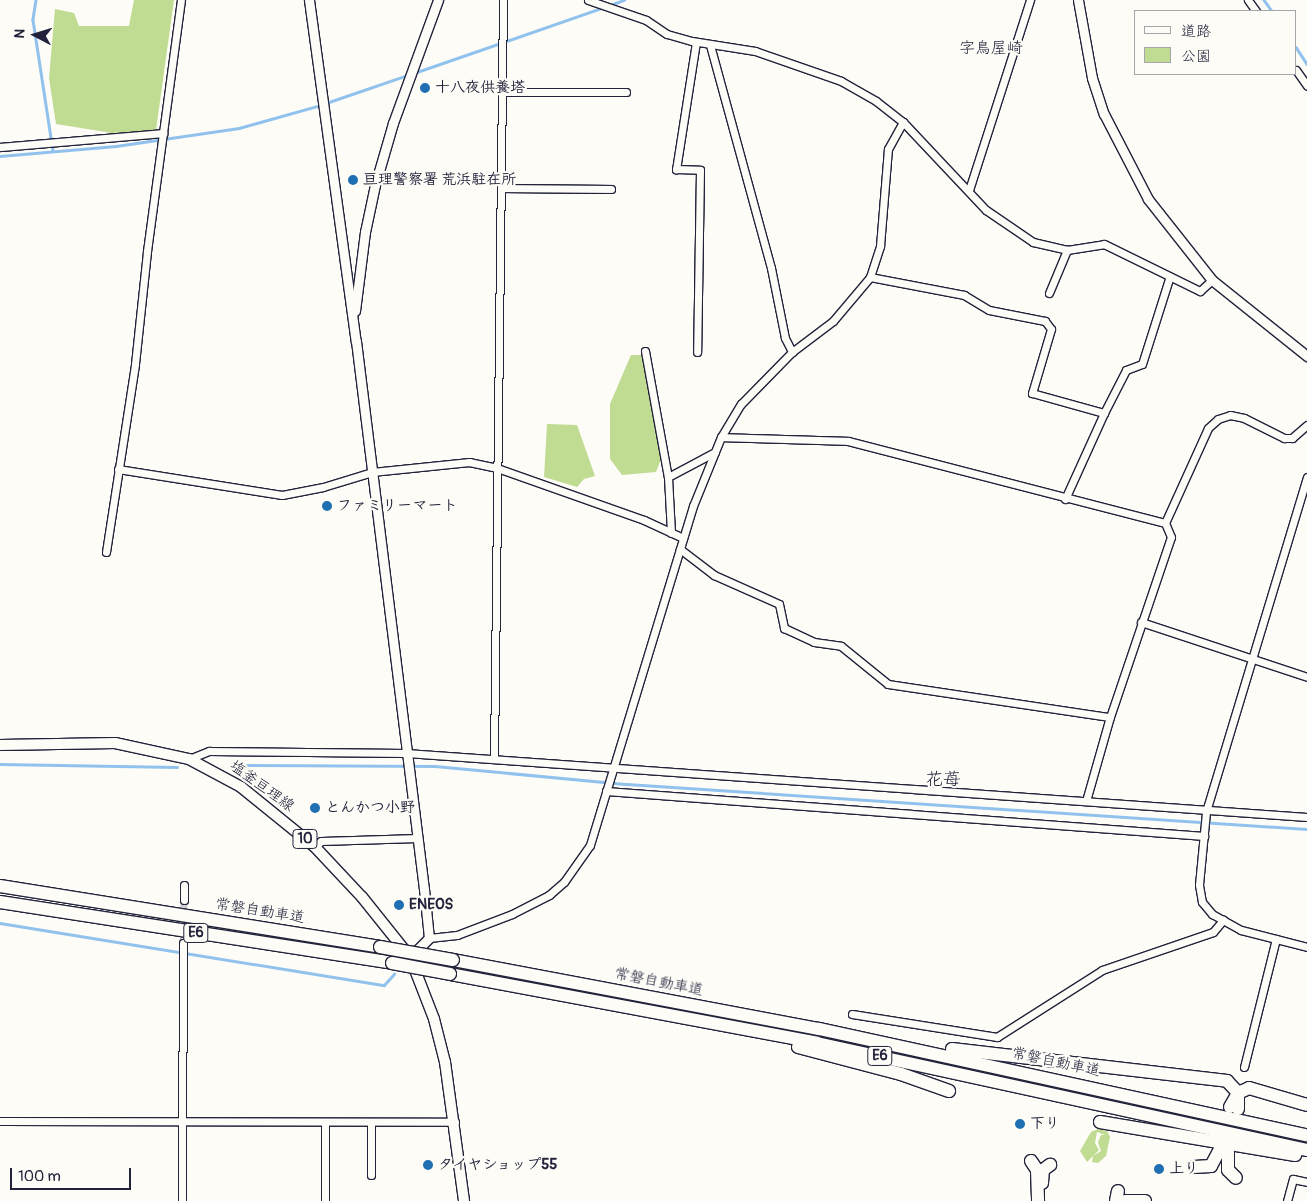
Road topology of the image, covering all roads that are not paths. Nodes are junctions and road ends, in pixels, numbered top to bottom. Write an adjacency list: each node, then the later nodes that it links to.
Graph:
1 (181, 0): 15 (street)
2 (309, 0): 25 (street)
3 (438, 0): 25 (street)
4 (503, 0): 12 (street)
5 (1030, 0): 19 (street)
6 (1078, 0): 23 (street)
7 (592, 2): 8 (street)
8 (696, 42): 9 (street); 27 (street)
9 (710, 44): 14 (street); 28 (street)
10 (1297, 71): 11 (street)
11 (1307, 86)
12 (502, 92): 13 (street); 17 (street)
13 (626, 92)
14 (903, 122): 19 (street); 21 (street)
15 (162, 138): 16 (street); 35 (street)
16 (0, 147)
17 (501, 188): 18 (street); 34 (street)
18 (611, 189)
19 (969, 190): 20 (street)
20 (1067, 250): 22 (street); 24 (street)
21 (870, 277): 28 (street); 30 (street)
22 (1170, 279): 23 (street); 30 (street)
23 (1212, 280): 29 (street)
24 (1049, 294)
25 (354, 322): 36 (street)
26 (644, 351): 37 (street)
27 (697, 352)
28 (792, 352): 32 (street)
29 (1307, 356)
30 (1104, 413): 39 (street)
31 (1307, 425): 40 (street)
32 (721, 436): 33 (street); 39 (street)
33 (715, 452): 37 (street); 42 (street)
34 (497, 468): 36 (street); 41 (street); 51 (street)
35 (118, 469): 36 (street); 44 (street)
36 (372, 472): 50 (street)
37 (668, 477): 41 (street)
38 (1307, 477): 46 (street)
39 (1065, 499): 40 (street)
40 (1165, 522): 45 (street)
41 (671, 533): 42 (street)
42 (683, 538): 43 (street)
43 (680, 549): 48 (street); 53 (street)
44 (106, 552)
45 (1141, 622): 46 (street); 48 (street)
46 (1254, 660): 47 (street); 56 (street)
47 (1307, 677)
48 (1110, 717): 55 (street)
49 (0, 744): 52 (main road, 塩釜亘理線 / 10)
50 (407, 756): 51 (street); 52 (street); 59 (street)
51 (494, 758): 53 (street)
52 (189, 759): 60 (main road, 塩釜亘理線 / 10)
53 (613, 768): 54 (street); 55 (street)
54 (606, 791): 58 (street); 66 (street)
55 (1086, 802): 56 (street)
56 (1206, 812): 57 (street); 58 (street)
57 (1307, 817)
58 (1204, 836): 65 (street)
59 (418, 838): 60 (street); 66 (street)
60 (315, 847): 70 (main road, 塩釜亘理線 / 10)
61 (184, 885): 63 (street)
62 (0, 886): 73 (highway, 常磐自動車道 / E6, bridge)
63 (184, 900)
64 (0, 902): 71 (highway, 常磐自動車道 / E6, bridge)
65 (1223, 920): 67 (street); 72 (street)
66 (429, 938): 70 (street)
67 (1276, 939): 69 (street); 74 (street)
68 (183, 943): 80 (street)
69 (1307, 947)
70 (410, 957): 84 (main road, 塩釜亘理線 / 10)
71 (653, 1011): 75 (highway); 86 (highway, 常磐自動車道 / E6)
72 (852, 1014)
73 (819, 1029): 76 (highway); 85 (highway, 常磐自動車道 / E6)
74 (1244, 1067)
75 (949, 1091)
76 (1238, 1093): 77 (highway); 78 (highway)
77 (1307, 1105)
78 (1234, 1108)
79 (0, 1121): 80 (street)
80 (182, 1121): 81 (street); 95 (street)
81 (325, 1122): 82 (street); 96 (street)
82 (371, 1122): 84 (street); 91 (street)
83 (1100, 1122): 87 (highway)
84 (455, 1126): 97 (main road, 塩釜亘理線 / 10)
85 (1307, 1135)
86 (1307, 1150)
87 (1307, 1157)
88 (1030, 1160): 98 (highway)
89 (1050, 1165): 99 (highway)
90 (1194, 1167): 92 (highway)
91 (371, 1175)
92 (1236, 1178)
93 (1307, 1182): 103 (street)
94 (1120, 1198): 100 (highway)
95 (182, 1201)
96 (325, 1201)
97 (464, 1201)
98 (1038, 1201)
99 (1044, 1201)
100 (1145, 1201)
101 (1152, 1201): 102 (highway)
102 (1159, 1201)
103 (1287, 1201)

